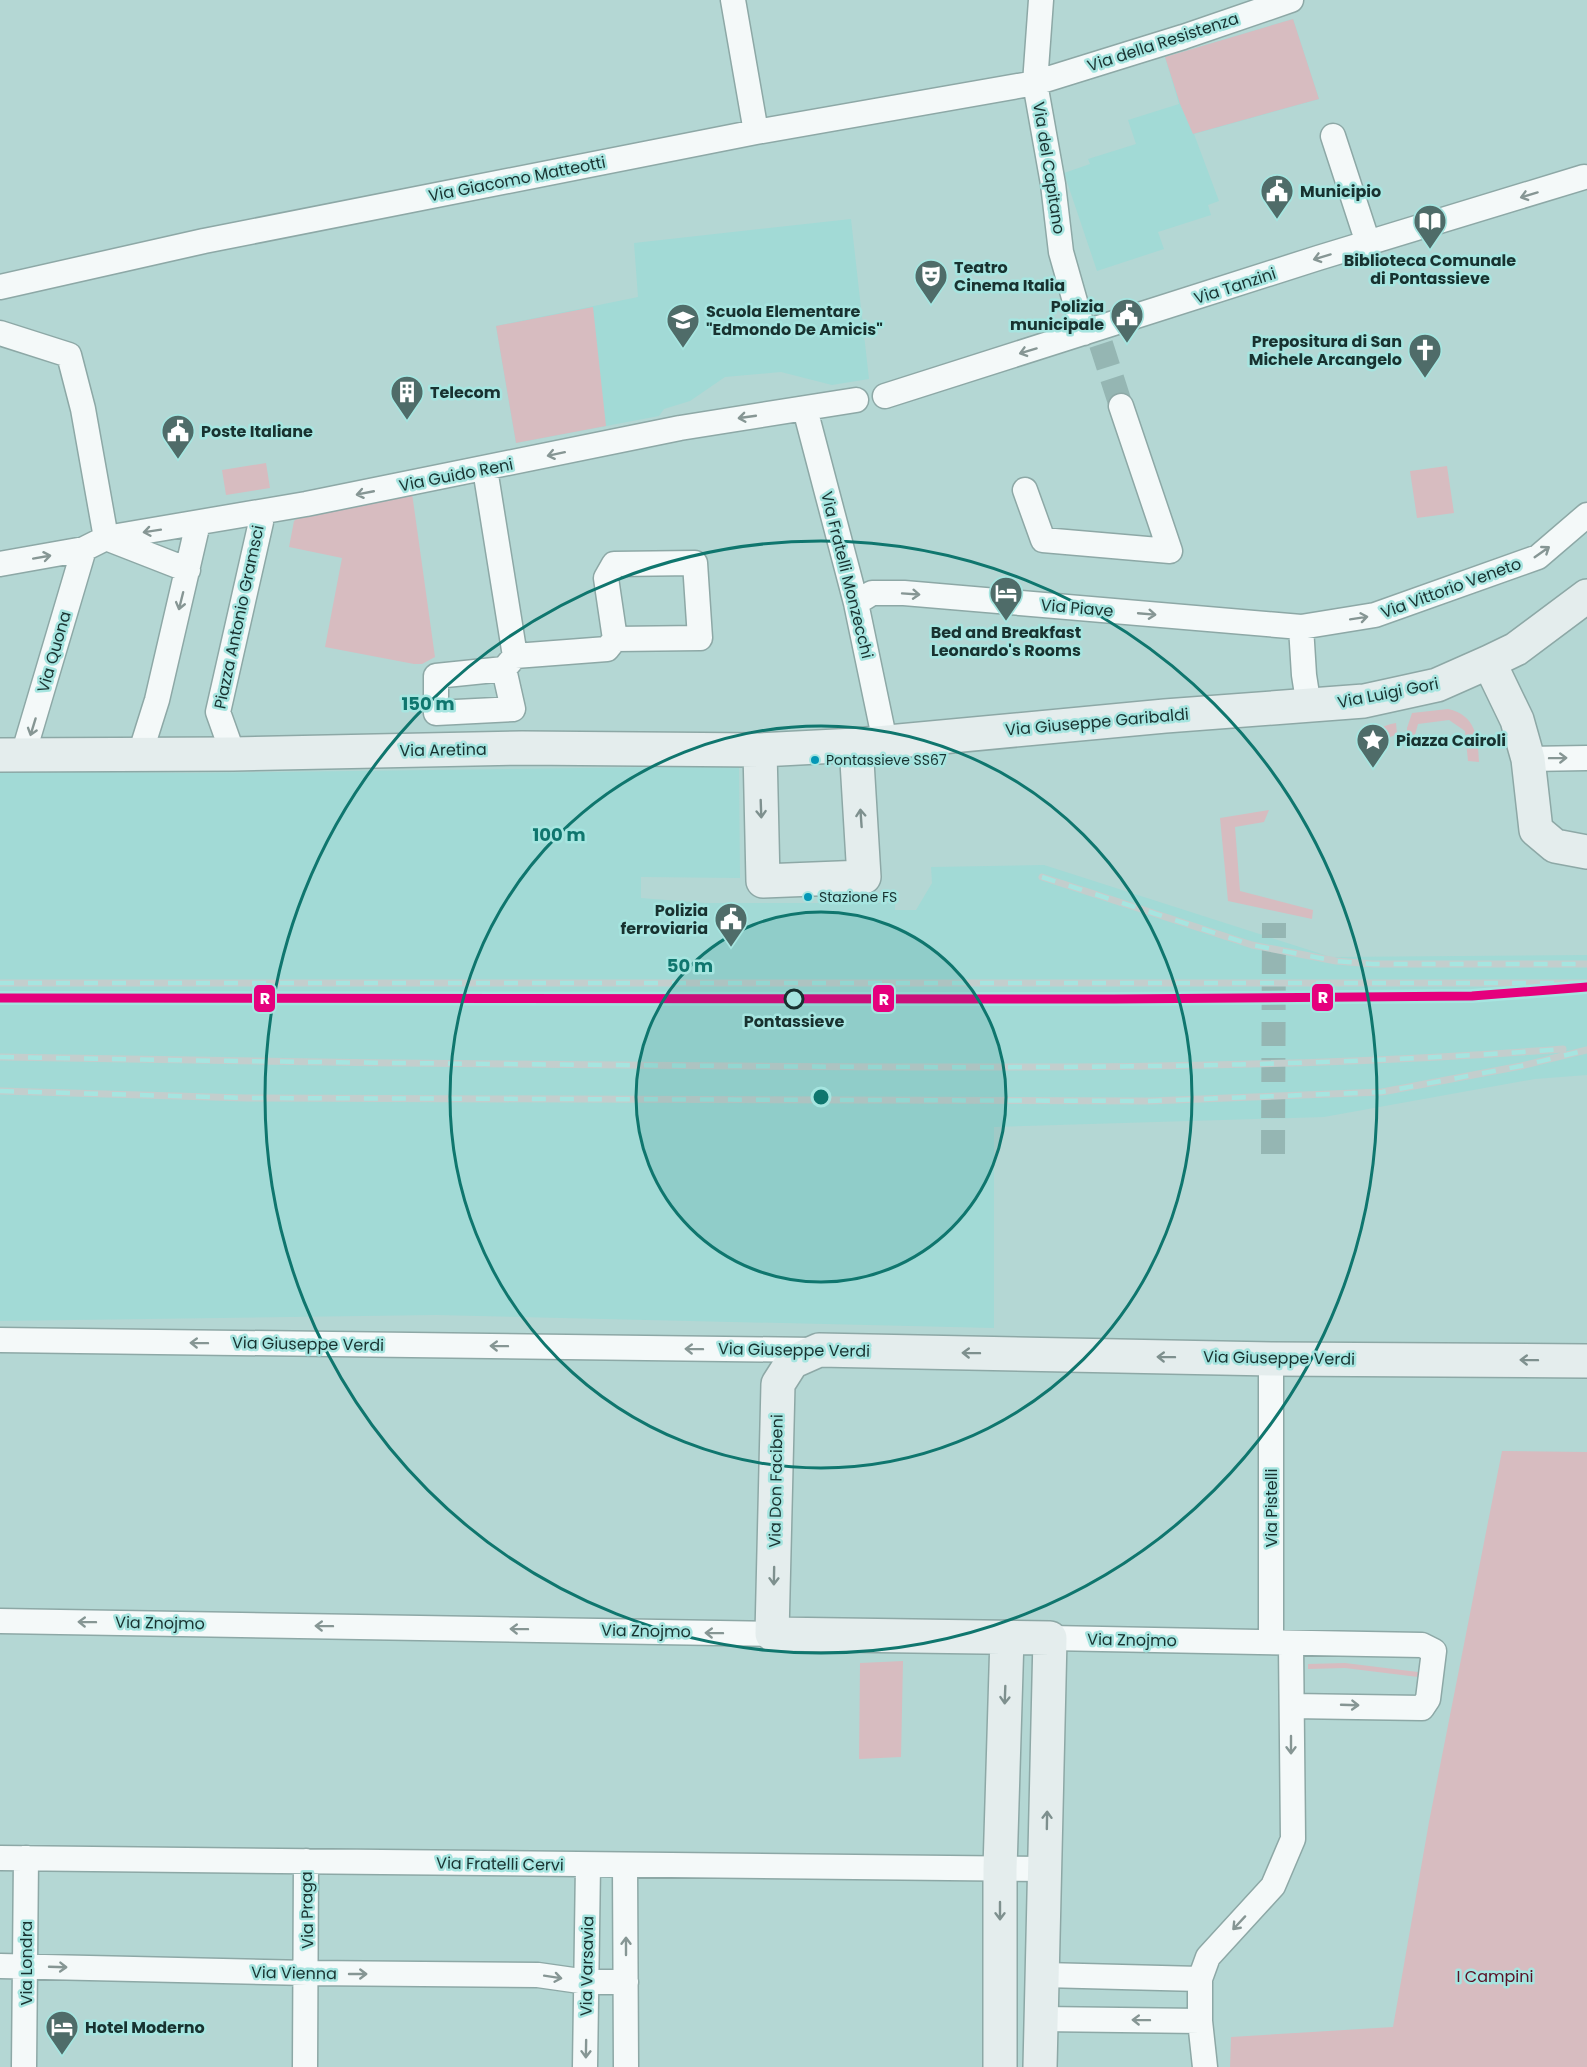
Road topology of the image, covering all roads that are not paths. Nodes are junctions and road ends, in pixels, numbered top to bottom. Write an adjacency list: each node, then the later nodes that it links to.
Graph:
1 (733, 0): 5 (street)
2 (1041, 0): 4 (street, Via del Capitano)
3 (1291, 0): 4 (street, Via della Resistenza)
4 (1035, 83): 5 (street, Via Giacomo Matteotti); 11 (street, Via del Capitano)
5 (756, 132): 9 (street, Via Giacomo Matteotti)
6 (1333, 136): 8 (street)
7 (1584, 177): 8 (street, Via Tanzini, one-way to 8)
8 (1368, 243): 11 (street, Via Tanzini, one-way to 11)
9 (0, 287)
10 (0, 333): 21 (street)
11 (1094, 335): 12 (street, Via Tanzini, one-way to 12)
12 (885, 396)
13 (856, 400): 15 (street)
14 (1120, 406): 17 (street)
15 (805, 409): 16 (street, Via Guido Reni, one-way to 16); 26 (street, Via Fratelli Monzecchi)
16 (485, 469): 18 (street, Via Guido Reni, one-way to 18); 28 (street)
17 (1025, 490)
18 (259, 513): 20 (street, Via Guido Reni); 34 (street, Piazza Antonio Gramsci)
19 (1587, 515): 27 (street, Via Vittorio Veneto, one-way to 19)
20 (198, 523): 21 (street, Via Guido Reni, one-way to 21); 24 (street)
21 (106, 538): 22 (street, Via Guido Reni); 24 (street)
22 (84, 549): 23 (street, Via Guido Reni, one-way to 22); 35 (street, Via Quona, one-way to 35)
23 (0, 564)
24 (189, 570): 33 (street, one-way to 33)
25 (1587, 596): 29 (street, Via Luigi Gori)
26 (856, 603): 27 (street, Via Piave, one-way to 27); 31 (street, Via Fratelli Monzecchi)
27 (1301, 627): 30 (street)
28 (615, 639): 28 (street)
29 (1489, 662): 30 (street, Via Luigi Gori); 37 (street)
30 (1309, 706): 31 (street, Via Giuseppe Garibaldi)
31 (871, 743): 32 (street, Via Aretina); 32 (street, one-way to 31)
32 (760, 750): 34 (street, Via Aretina)
33 (140, 753): 34 (street, Via Aretina); 35 (street, Via Aretina)
34 (233, 754)
35 (12, 755)
36 (1587, 758): 37 (street, one-way to 36)
37 (1528, 759): 38 (street)
38 (1587, 852)
39 (0, 1340): 40 (street, Via Giuseppe Verdi, one-way to 39)
40 (753, 1350): 41 (street, Via Giuseppe Verdi); 44 (street)
41 (819, 1350): 42 (street, Via Giuseppe Verdi, one-way to 41); 44 (street)
42 (1587, 1361)
43 (1271, 1374): 49 (street, Via Pistelli)
44 (778, 1384): 46 (street, Via Don Facibeni, one-way to 46)
45 (0, 1621): 46 (street, Via Znojmo, one-way to 45)
46 (772, 1634): 47 (street, Via Znojmo)
47 (1007, 1637): 48 (street, Via Znojmo); 56 (street, one-way to 56)
48 (1050, 1638): 49 (street, Via Znojmo); 57 (street, one-way to 48)
49 (1281, 1643): 50 (street, Via Pistelli); 50 (street, Via Znojmo, one-way to 49)
50 (1292, 1706): 62 (street, Via Pistelli, one-way to 62)
51 (0, 1858): 52 (street, Via Fratelli Cervi)
52 (26, 1858): 53 (street, Via Fratelli Cervi); 59 (street, Via Londra)
53 (306, 1861): 54 (street, Via Fratelli Cervi); 60 (street, Via Praga)
54 (588, 1865): 55 (street, Via Fratelli Cervi); 63 (street, Via Varsavia)
55 (625, 1865): 56 (street, Via Fratelli Cervi); 64 (street, one-way to 55)
56 (1000, 1869): 57 (street, Via Fratelli Cervi); 71 (street, one-way to 71)
57 (1046, 1869): 61 (street)
58 (0, 1966): 59 (street, Via Vienna)
59 (26, 1966): 60 (street, Via Vienna, one-way to 60); 67 (street, Via Londra)
60 (307, 1974): 63 (street, Via Vienna, one-way to 63); 68 (street, Via Praga)
61 (1044, 1975): 62 (street); 65 (street)
62 (1200, 1979): 66 (street)
63 (587, 1982): 64 (street, Via Vienna); 69 (street, Via Varsavia, one-way to 69)
64 (626, 1983): 70 (street)
65 (1041, 2019): 66 (street, one-way to 65); 72 (street)
66 (1200, 2021): 73 (street)
67 (24, 2067)
68 (305, 2067)
69 (585, 2067)
70 (626, 2067)
71 (1000, 2067)
72 (1040, 2067)
73 (1205, 2067)

